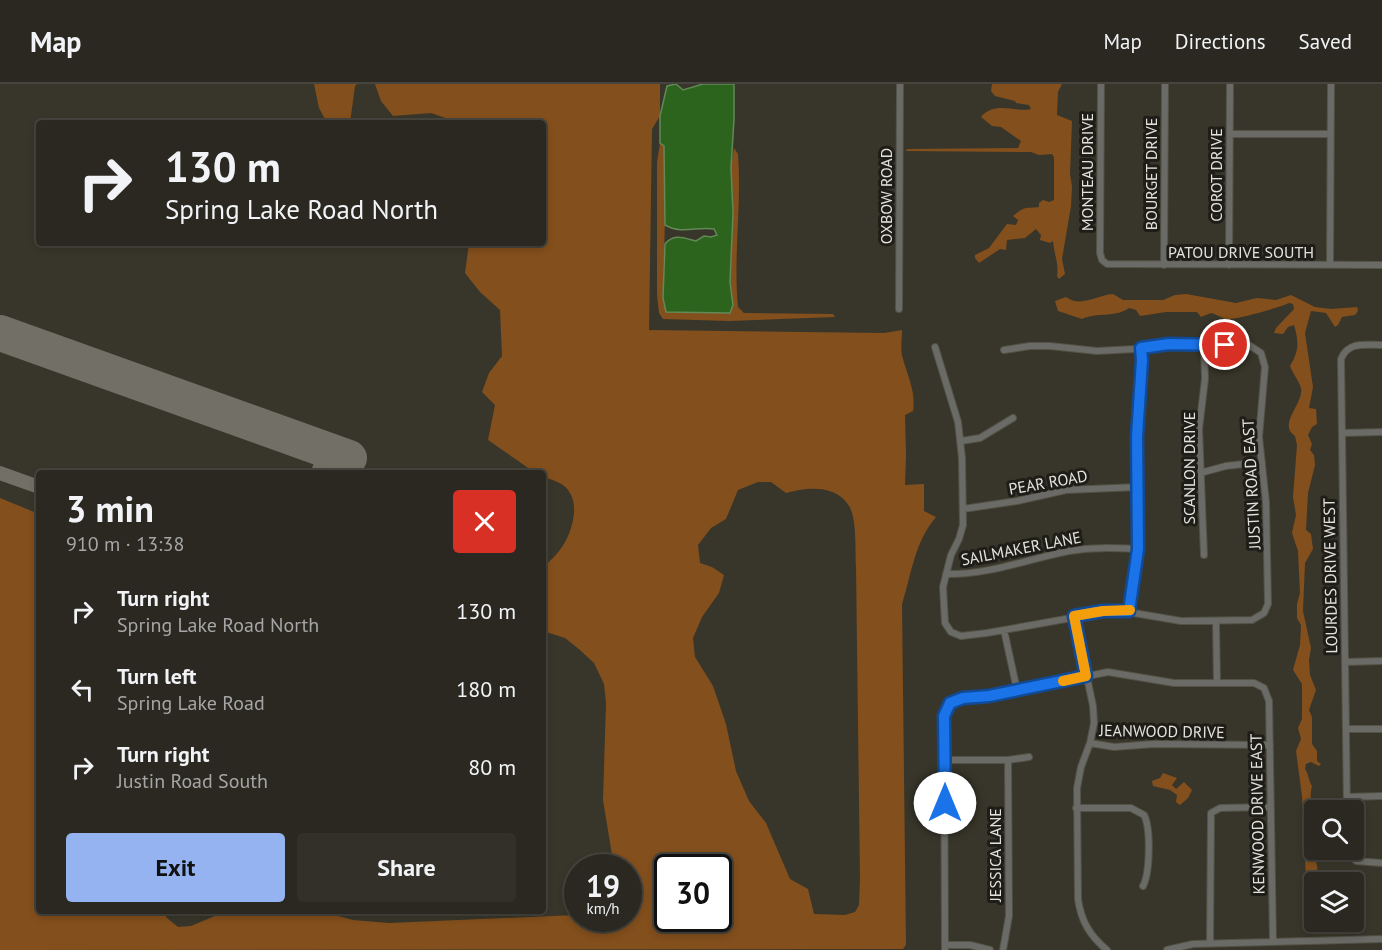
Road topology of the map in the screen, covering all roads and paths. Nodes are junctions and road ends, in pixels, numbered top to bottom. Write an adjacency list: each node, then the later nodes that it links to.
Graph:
1 (900, 84): 13 (street, OXBOW ROAD)
2 (1101, 84): 8 (street, MONTEAU DRIVE)
3 (1165, 84): 9 (street, BOURGET DRIVE)
4 (1230, 84): 6 (street, COROT DRIVE)
5 (1331, 84): 7 (street)
6 (1230, 134): 7 (street); 10 (street, COROT DRIVE)
7 (1330, 134): 11 (street)
8 (1102, 260): 9 (street, PATOU DRIVE SOUTH)
9 (1164, 265): 10 (street, PATOU DRIVE SOUTH)
10 (1229, 265): 11 (street, PATOU DRIVE SOUTH)
11 (1330, 265): 12 (street, PATOU DRIVE SOUTH)
12 (1382, 265)
13 (899, 309)
14 (1204, 344): 17 (street); 23 (street, JUSTIN ROAD EAST); 24 (street, SCANLON DRIVE)
15 (1382, 345): 21 (street, LOURDES DRIVE WEST)
16 (935, 347): 22 (street)
17 (1141, 348): 18 (street); 25 (street)
18 (1004, 350)
19 (1013, 418): 22 (street)
20 (1382, 432): 21 (street)
21 (1342, 433): 35 (street, LOURDES DRIVE WEST)
22 (961, 441): 26 (street)
23 (1263, 462): 24 (street); 32 (street, JUSTIN ROAD EAST)
24 (1200, 473): 28 (street, SCANLON DRIVE)
25 (1138, 487): 26 (street, PEAR ROAD); 27 (street)
26 (963, 508): 29 (street)
27 (1138, 549): 29 (street, SAILMAKER LANE); 30 (street)
28 (1204, 555)
29 (946, 573): 33 (street)
30 (1129, 611): 31 (street); 32 (street)
31 (1074, 616): 33 (street); 36 (street)
32 (1216, 622): 37 (street)
33 (1004, 630): 38 (street)
34 (1382, 661): 35 (street)
35 (1345, 662): 39 (street, LOURDES DRIVE WEST)
36 (1086, 676): 37 (street); 38 (street); 41 (street)
37 (1217, 683): 42 (street, KENWOOD DRIVE EAST)
38 (1017, 690): 44 (street)
39 (1346, 729): 40 (street); 47 (street, LOURDES DRIVE WEST)
40 (1382, 729)
41 (1090, 743): 42 (street, JEANWOOD DRIVE); 49 (street)
42 (1270, 745): 48 (street, KENWOOD DRIVE EAST)
43 (1029, 757): 45 (street)
44 (945, 760): 45 (street); 56 (street)
45 (1008, 760): 58 (street, JESSICA LANE)
46 (1382, 796): 47 (street)
47 (1347, 797)
48 (1270, 807): 54 (street, KENWOOD DRIVE EAST); 55 (street)
49 (1076, 808): 52 (street); 59 (street)
50 (1353, 860): 51 (street)
51 (1382, 863)
52 (1143, 886)
53 (1382, 939): 54 (street)
54 (1273, 941): 55 (street)
55 (1210, 943): 60 (street)
56 (946, 947): 57 (street)
57 (990, 950)
58 (1003, 950)
59 (1107, 950)
60 (1167, 950)

